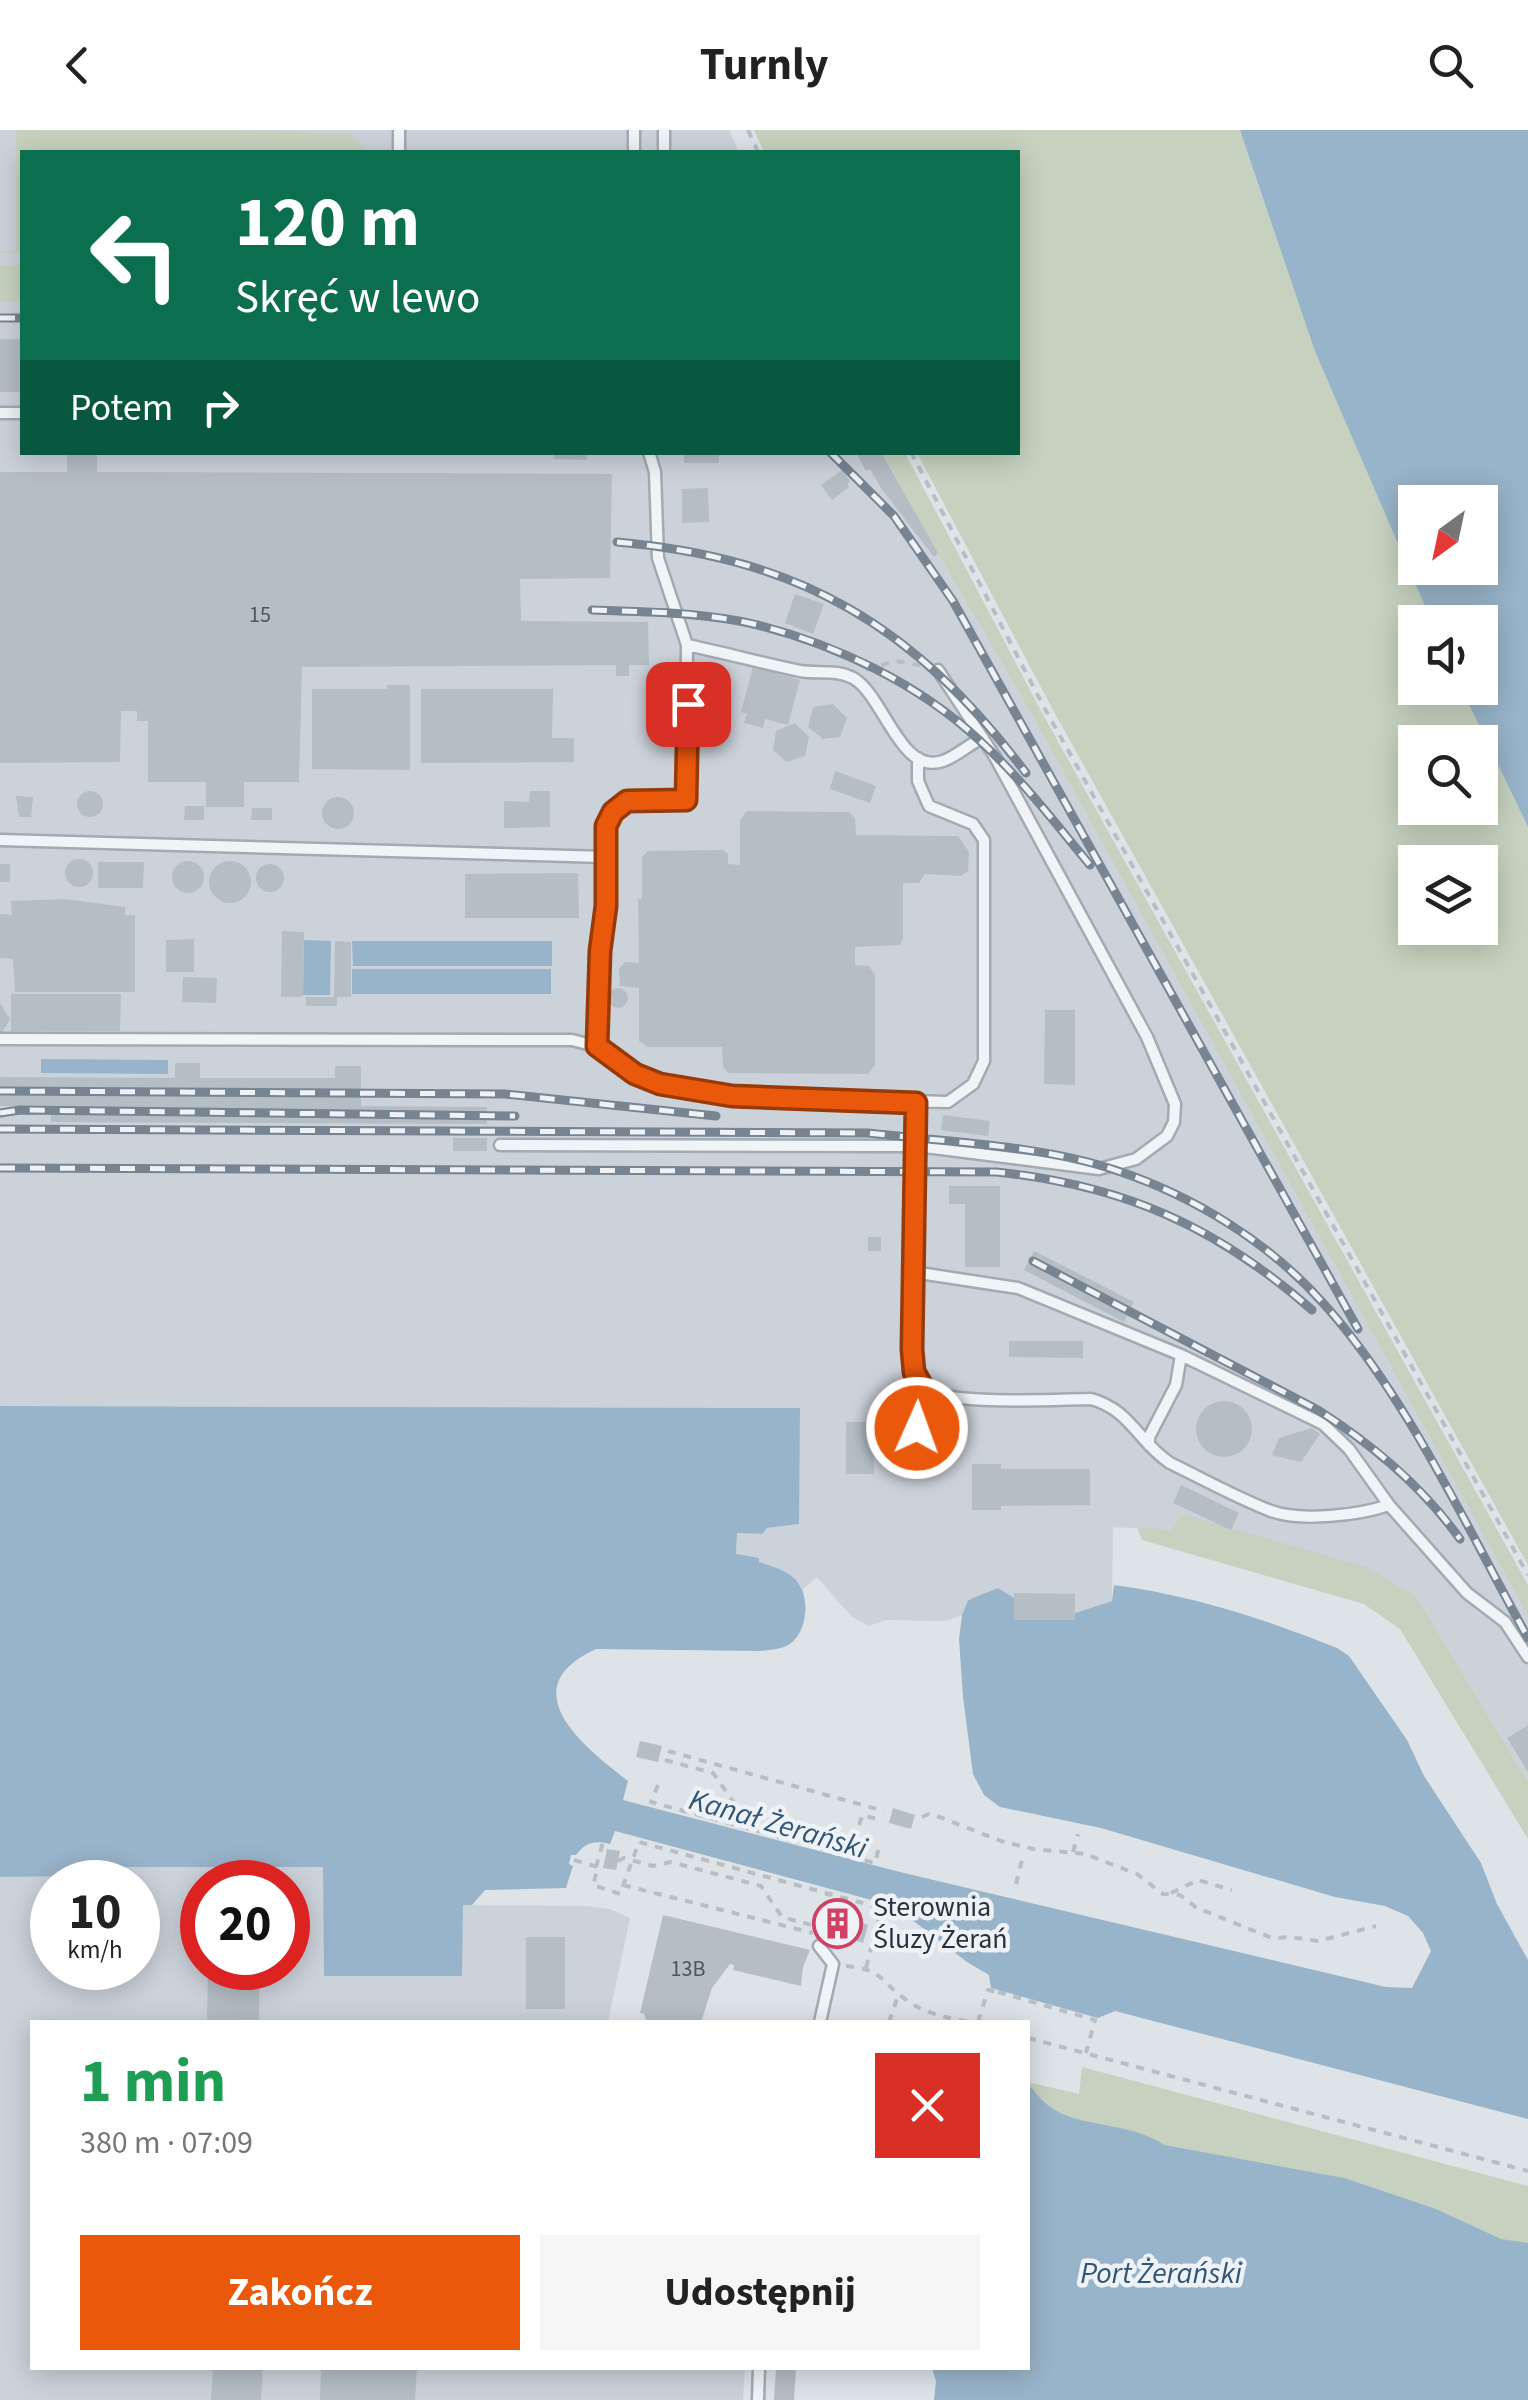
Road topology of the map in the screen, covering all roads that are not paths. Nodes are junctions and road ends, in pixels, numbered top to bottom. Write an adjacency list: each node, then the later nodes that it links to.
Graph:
1 (651, 455): 2 (lane)
2 (687, 644): 5 (lane); 7 (lane)
3 (938, 670): 4 (lane)
4 (983, 738): 5 (lane); 12 (lane)
5 (918, 758): 10 (lane)
6 (0, 840): 7 (lane)
7 (605, 857): 9 (lane)
8 (0, 1039): 9 (lane)
9 (597, 1046): 10 (lane)
10 (916, 1103): 12 (lane)
11 (500, 1145): 12 (lane)
12 (917, 1146): 13 (lane)
13 (913, 1272): 14 (lane); 15 (lane)
14 (1181, 1355): 17 (lane); 18 (lane)
15 (923, 1388): 16 (lane); 17 (lane)
16 (917, 1428)
17 (1149, 1446): 18 (lane)
18 (1390, 1505): 19 (lane)
19 (1528, 1657)
20 (818, 1940): 21 (lane)
21 (820, 2020)
22 (760, 2370): 23 (lane)
23 (758, 2400)

